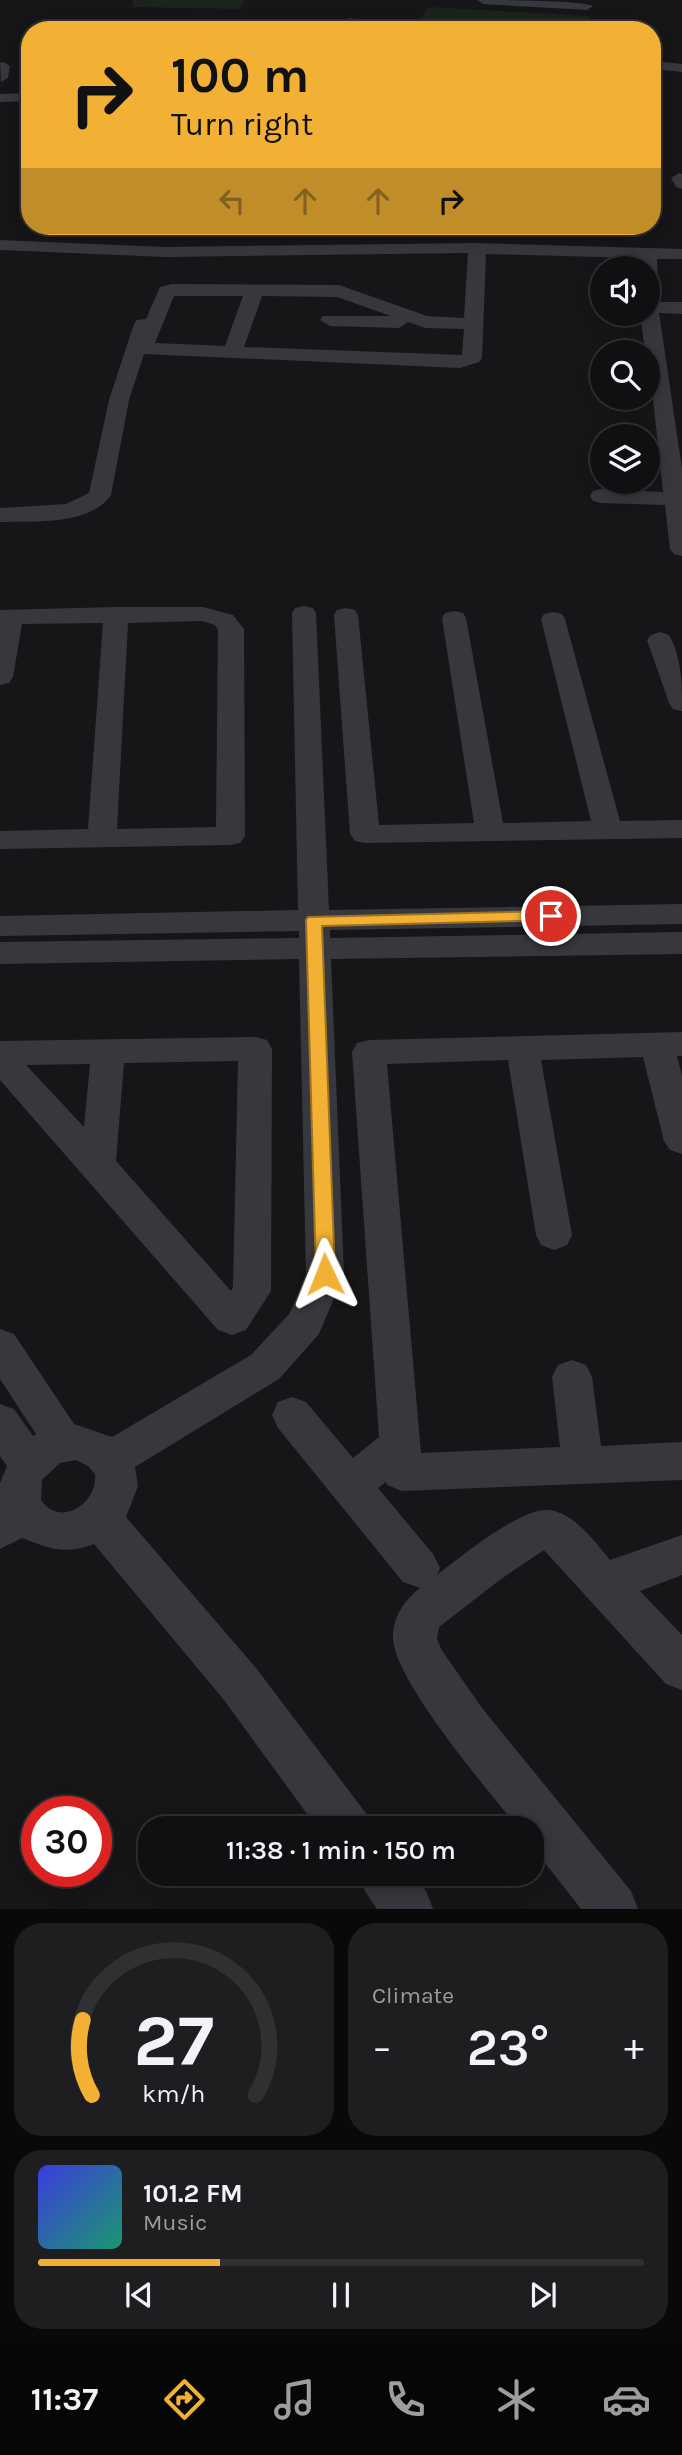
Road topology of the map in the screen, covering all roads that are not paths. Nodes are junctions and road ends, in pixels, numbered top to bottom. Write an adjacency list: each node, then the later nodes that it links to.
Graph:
1 (483, 0): 2 (street)
2 (587, 6)
3 (661, 66): 4 (street)
4 (682, 68)
5 (1, 74): 6 (street)
6 (20, 77)
7 (21, 97): 8 (street)
8 (0, 98)
9 (0, 245): 11 (street)
10 (477, 248): 11 (street); 12 (street); 21 (street)
11 (166, 252): 23 (street)
12 (648, 253): 13 (street); 14 (street)
13 (682, 254)
14 (648, 256)
15 (255, 290): 16 (street); 23 (street); 24 (street)
16 (339, 290): 19 (street); 20 (street)
17 (660, 307): 18 (street)
18 (682, 308)
19 (330, 320): 20 (street); 25 (street)
20 (425, 322): 21 (street)
21 (475, 324): 25 (street)
22 (653, 326): 26 (street)
23 (139, 348): 24 (street); 29 (street)
24 (232, 352): 25 (street)
25 (321, 356)
26 (674, 440): 28 (street)
27 (601, 496): 28 (street)
28 (675, 499): 30 (street)
29 (0, 515)
30 (682, 549)
31 (304, 613): 47 (street)
32 (116, 614): 34 (street); 43 (street); 43 (street)
33 (346, 615): 42 (street)
34 (5, 617): 38 (street)
35 (454, 618): 42 (street)
36 (554, 619): 41 (street)
37 (660, 640): 39 (street)
38 (0, 677)
39 (682, 703)
40 (682, 829): 41 (street)
41 (608, 831): 42 (street)
42 (489, 832)
43 (102, 838): 44 (street)
44 (0, 840)
45 (682, 914): 47 (street)
46 (0, 926): 47 (street)
47 (314, 934): 48 (street); 49 (street); 63 (street)
48 (682, 943)
49 (0, 953)
50 (669, 1044): 51 (street); 54 (street)
51 (522, 1047): 56 (street); 62 (street)
52 (108, 1051): 53 (street); 55 (street); 55 (street)
53 (0, 1056): 55 (street)
54 (682, 1141)
55 (99, 1165)
56 (554, 1236)
57 (0, 1346): 61 (street)
58 (572, 1377): 66 (street)
59 (292, 1415): 67 (street)
60 (0, 1422): 65 (street)
61 (64, 1443): 63 (street); 65 (street)
62 (400, 1445): 66 (street); 67 (street)
63 (111, 1460): 68 (street)
64 (682, 1461): 66 (street)
65 (29, 1464): 69 (street)
66 (583, 1464)
67 (350, 1486): 71 (street)
68 (100, 1519): 69 (street); 74 (street)
69 (12, 1521)
70 (682, 1555): 72 (street)
71 (418, 1567)
72 (603, 1583): 73 (street); 77 (street)
73 (682, 1668)
74 (338, 1816)
75 (391, 1886): 76 (street)
76 (408, 1909)
77 (612, 1909)

